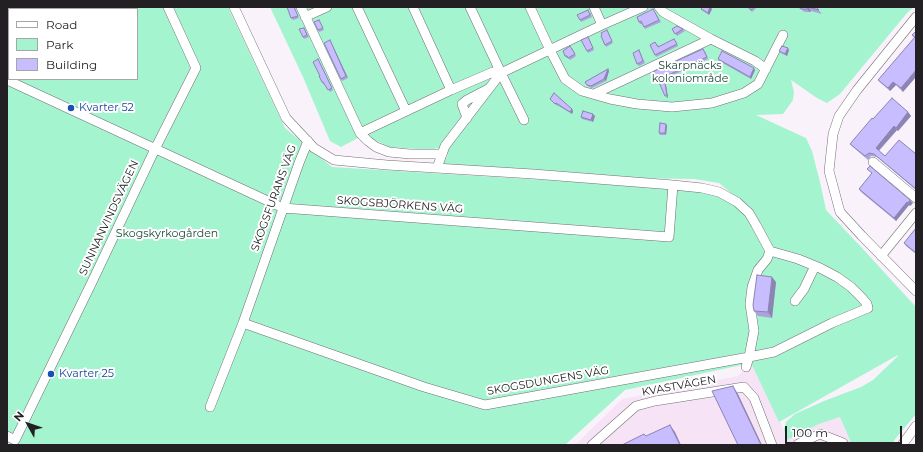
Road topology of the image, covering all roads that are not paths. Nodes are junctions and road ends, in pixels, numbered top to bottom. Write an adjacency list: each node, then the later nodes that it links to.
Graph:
1 (168, 7): 27 (street, SUNNANVINDSVÄGEN)
2 (234, 7): 26 (street, SKOGSFURANS VÄG)
3 (300, 7): 12 (street)
4 (327, 7): 12 (street)
5 (357, 7): 23 (street)
6 (413, 7): 21 (street)
7 (470, 7): 19 (street)
8 (530, 7): 17 (street)
9 (594, 7): 14 (street)
10 (643, 7): 14 (street)
11 (659, 7): 16 (street)
12 (305, 17): 25 (street)
13 (916, 17): 36 (street)
14 (602, 25): 17 (street)
15 (783, 35): 18 (street)
16 (711, 39): 18 (street); 22 (street)
17 (550, 50): 19 (street); 22 (street)
18 (766, 69): 22 (street)
19 (501, 73): 21 (street); 24 (street); 28 (street)
20 (7, 80): 27 (street, SKOGSBJÖRKENS VÄG)
21 (452, 90): 23 (street)
22 (594, 94)
23 (406, 112): 25 (street)
24 (524, 120)
25 (360, 134): 28 (street)
26 (308, 141): 30 (street); 33 (street, SKOGSFURANS VÄG)
27 (155, 149): 33 (street, SKOGSBJÖRKENS VÄG); 45 (street, SUNNANVINDSVÄGEN)
28 (442, 154): 30 (street)
29 (874, 162): 32 (street)
30 (437, 168): 31 (street)
31 (673, 185): 33 (street, SKOGSBJÖRKENS VÄG); 35 (street)
32 (916, 198)
33 (283, 208): 40 (street, SKOGSFURANS VÄG)
34 (916, 214): 36 (street)
35 (770, 251): 37 (street); 41 (street)
36 (881, 256): 38 (street)
37 (815, 266): 39 (street); 41 (street, SKOGSDUNGENS VÄG)
38 (916, 291)
39 (795, 301)
40 (243, 323): 41 (street, SKOGSDUNGENS VÄG); 43 (street, SKOGSFURANS VÄG)
41 (749, 357): 42 (street)
42 (746, 367)
43 (210, 407)
44 (916, 426): 50 (street)
45 (11, 438)
46 (592, 445): 47 (street, KVASTVÄGEN)
47 (772, 445)
48 (798, 445): 49 (street)
49 (844, 445)
50 (902, 445)

